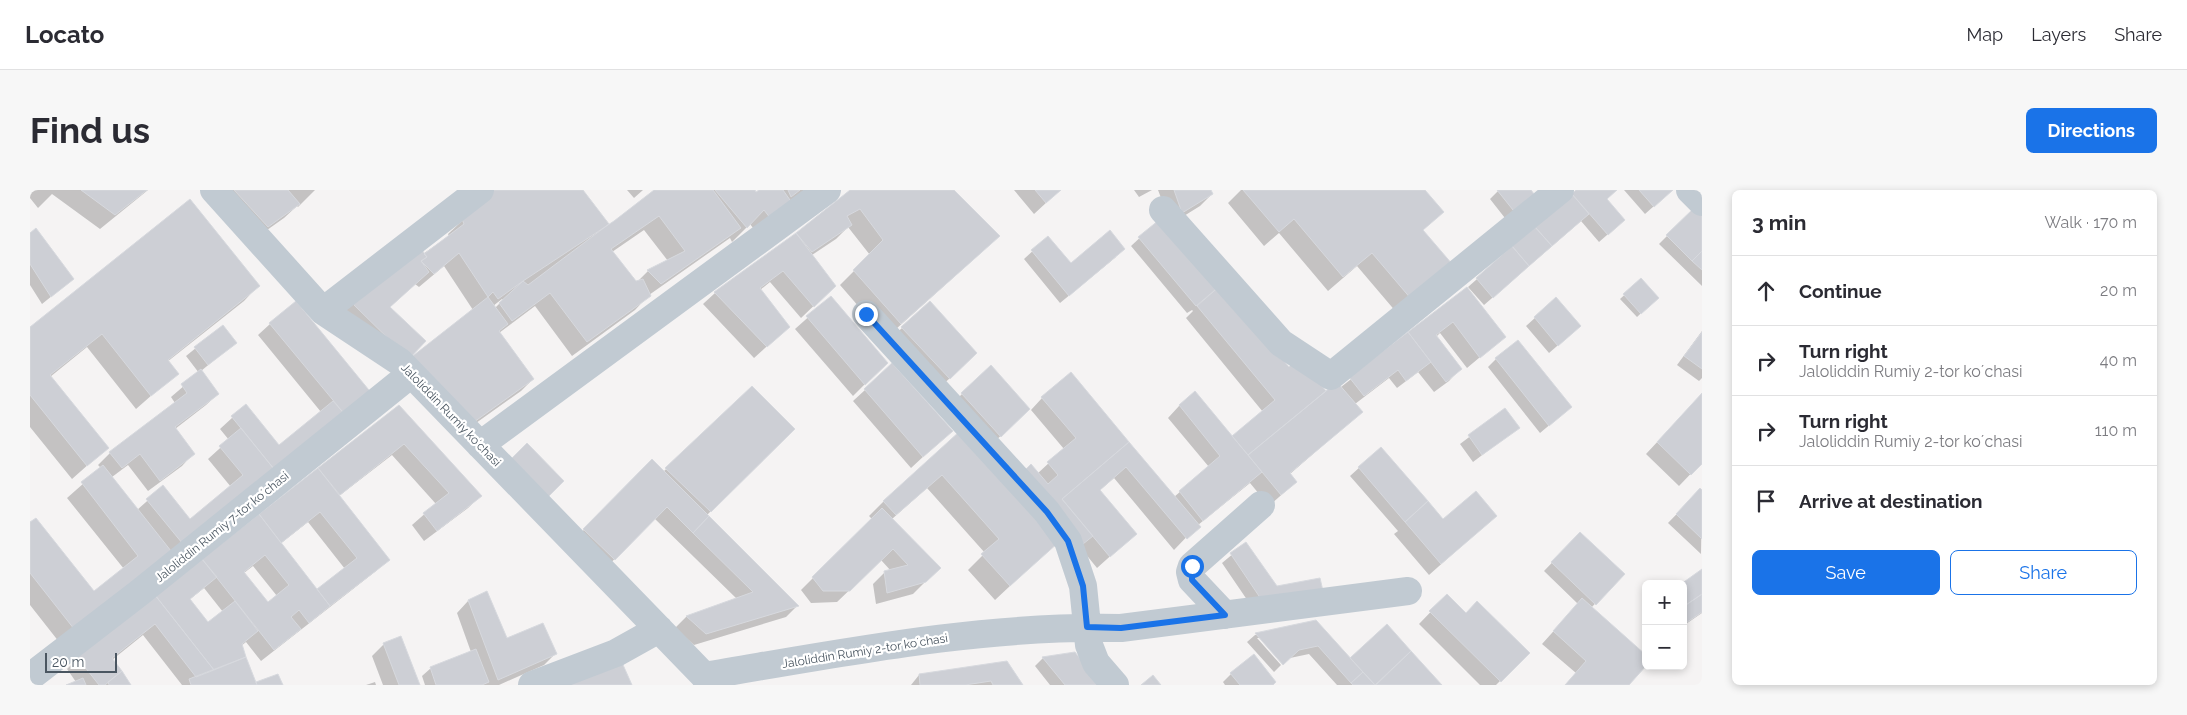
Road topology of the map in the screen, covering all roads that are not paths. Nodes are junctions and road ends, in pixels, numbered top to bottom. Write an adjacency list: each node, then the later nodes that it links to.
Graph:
1 (214, 190): 8 (street, Jaloliddin Rumiy koʻchasi)
2 (480, 190): 8 (street)
3 (827, 190): 11 (street)
4 (1560, 190): 7 (street)
5 (1690, 190): 6 (street)
6 (1702, 202)
7 (1163, 210)
8 (324, 310): 10 (street, Jaloliddin Rumiy koʻchasi)
9 (866, 314): 15 (street)
10 (411, 374): 11 (street, Jaloliddin Rumiy koʻchasi); 17 (street, Jaloliddin Rumiy 7-tor koʼchasi)
11 (480, 445): 16 (street, Jaloliddin Rumiy koʻchasi)
12 (1261, 505): 14 (street)
13 (1408, 591): 14 (street, Jaloliddin Rumiy 2-tor koʼchasi)
14 (1225, 615): 15 (street, Jaloliddin Rumiy 2-tor koʼchasi)
15 (1087, 627): 18 (street, Jaloliddin Rumiy 2-tor koʼchasi); 20 (street)
16 (659, 629): 18 (street, Jaloliddin Rumiy koʻchasi); 19 (street)
17 (30, 677)
18 (708, 681)
19 (532, 685)
20 (1115, 685)

